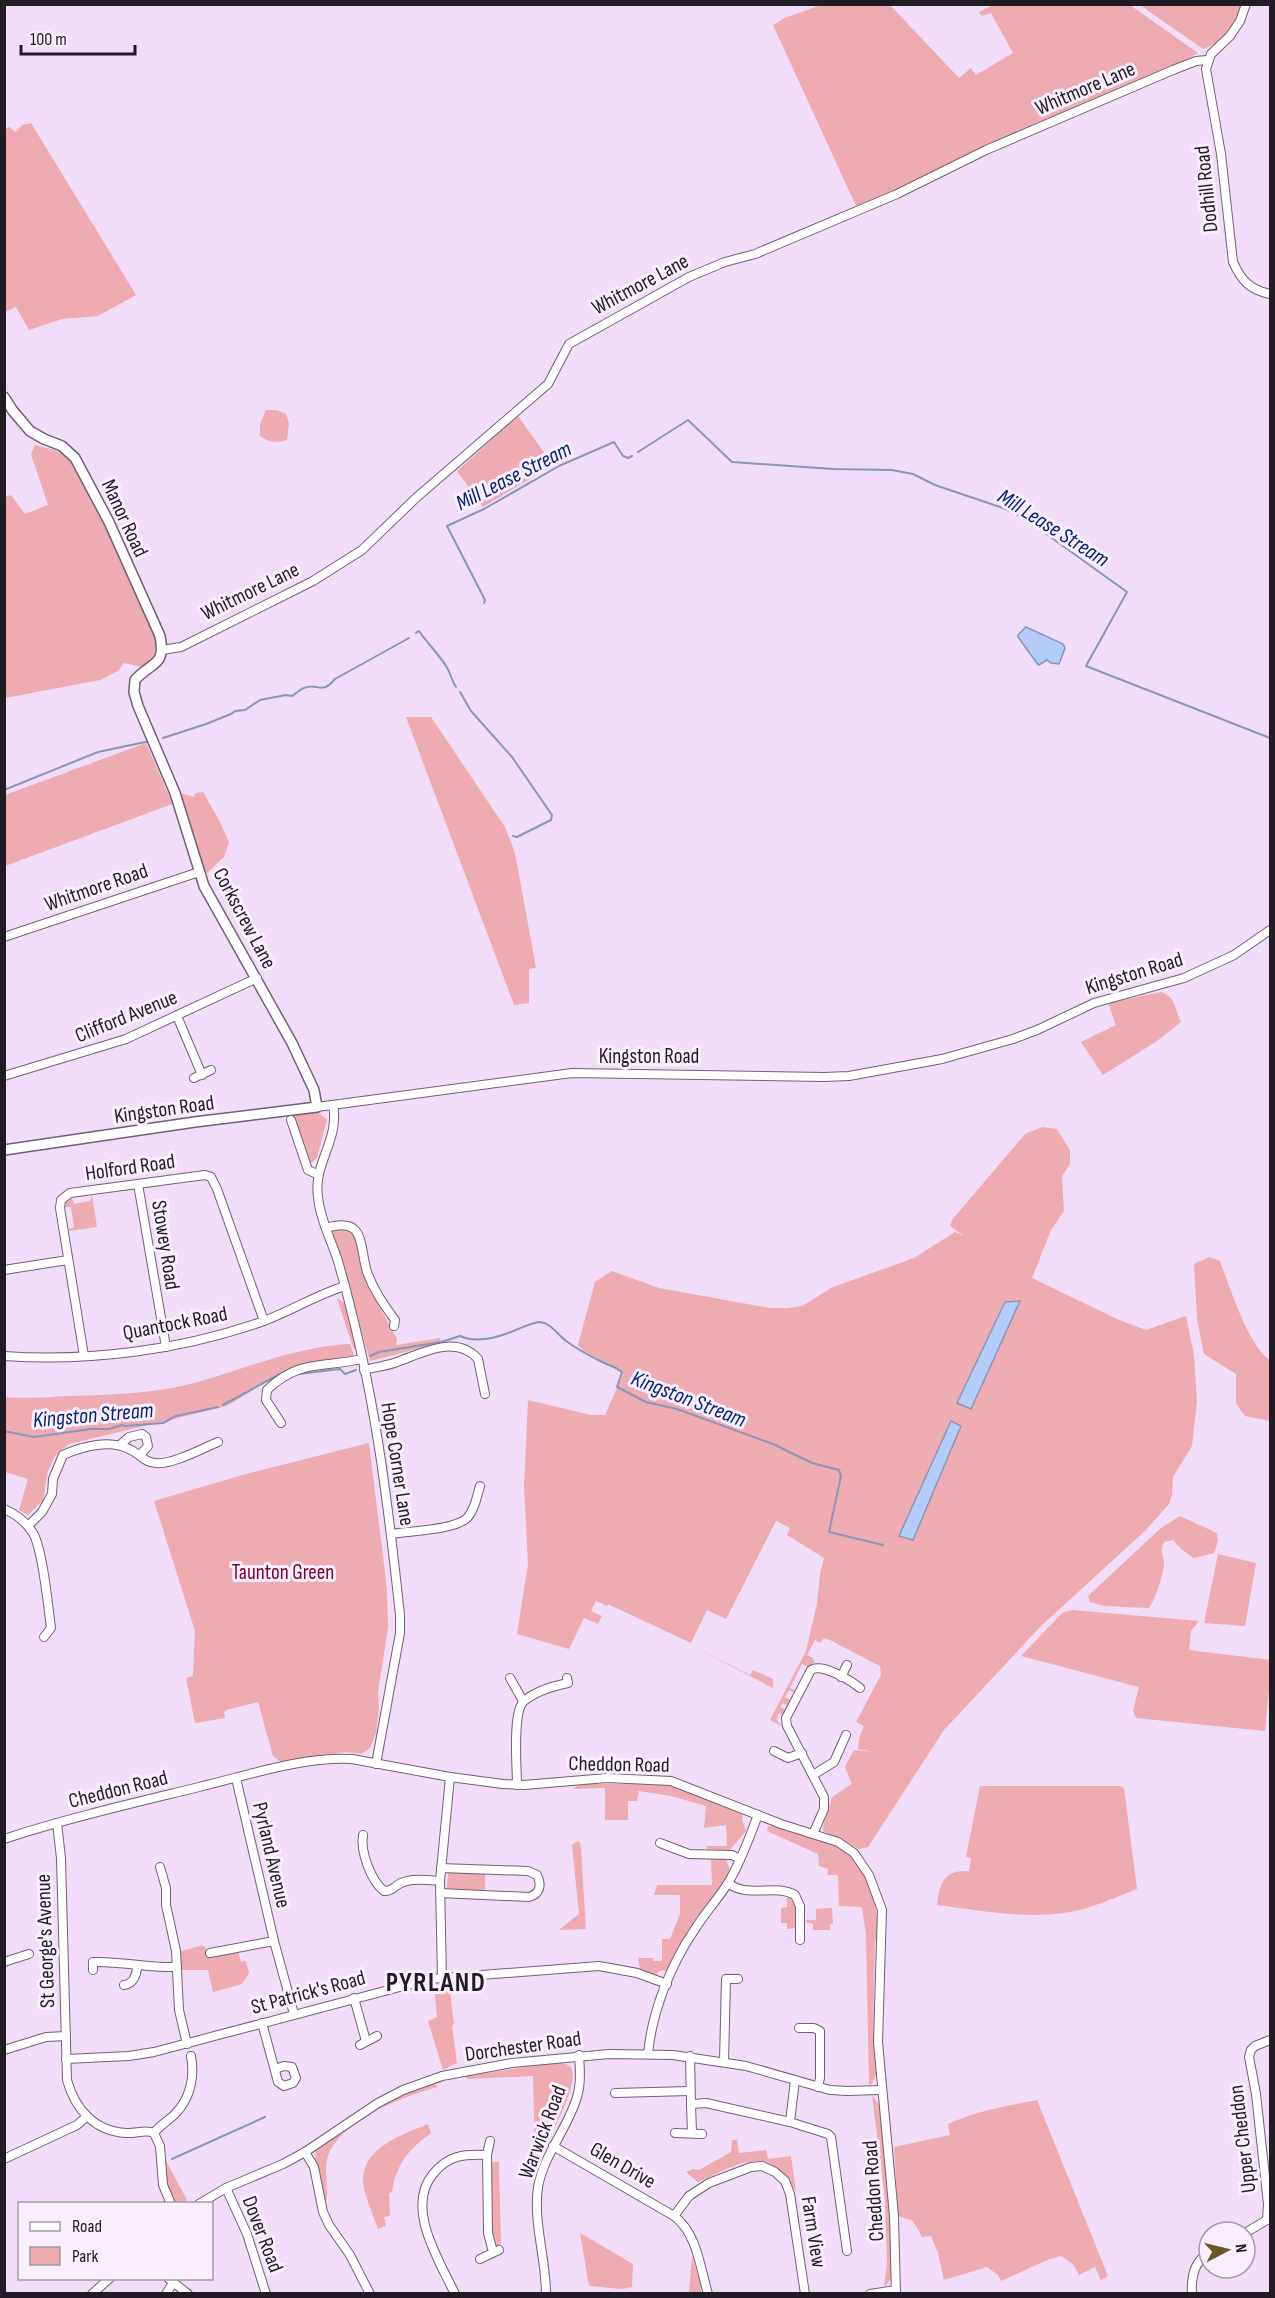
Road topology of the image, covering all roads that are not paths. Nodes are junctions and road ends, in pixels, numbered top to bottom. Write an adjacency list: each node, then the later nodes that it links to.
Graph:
1 (1246, 4): 2 (street)
2 (1208, 60): 3 (street, Dodhill Road); 5 (street, Whitmore Lane)
3 (1270, 294)
4 (4, 397): 5 (street, Manor Road)
5 (162, 650): 6 (street, Corkscrew Lane)
6 (199, 872): 8 (street, Whitmore Road); 9 (street, Corkscrew Lane)
7 (1270, 930): 13 (street, Kingston Road)
8 (4, 937)
9 (257, 978): 10 (street, Clifford Avenue); 14 (street, Corkscrew Lane)
10 (177, 1016): 11 (street); 12 (street, Clifford Avenue)
11 (211, 1070)
12 (4, 1076)
13 (333, 1105): 14 (street, Kingston Road); 17 (street, Hope Corner Lane)
14 (317, 1107): 16 (street, Kingston Road)
15 (291, 1120): 17 (street, Hope Corner Lane)
16 (4, 1150)
17 (317, 1174): 19 (street, Hope Corner Lane)
18 (138, 1184): 20 (street, Holford Road); 23 (street, Holford Road); 25 (street, Stowey Road)
19 (326, 1228): 22 (street, Hope Corner Lane); 24 (street)
20 (68, 1260): 21 (street); 27 (street, Holford Road)
21 (4, 1270)
22 (345, 1286): 23 (street, Quantock Road); 28 (street, Hope Corner Lane)
23 (264, 1321): 25 (street, Quantock Road)
24 (397, 1322)
25 (166, 1347): 27 (street, Quantock Road)
26 (4, 1356): 27 (street, Quantock Road)
27 (84, 1356)
28 (362, 1359): 29 (street, Hope Corner Lane); 31 (street)
29 (364, 1370): 30 (street); 38 (street, Hope Corner Lane)
30 (485, 1394)
31 (281, 1423)
32 (218, 1442): 34 (street)
33 (120, 1445): 34 (street); 34 (street); 37 (street)
34 (140, 1455)
35 (479, 1486): 38 (street)
36 (4, 1509): 37 (street)
37 (27, 1526): 39 (street)
38 (391, 1534): 49 (street, Hope Corner Lane)
39 (44, 1637)
40 (847, 1665): 41 (street)
41 (841, 1677): 44 (street); 48 (street)
42 (510, 1678): 45 (street)
43 (568, 1683): 45 (street)
44 (860, 1688)
45 (523, 1701): 53 (street)
46 (846, 1735): 50 (street)
47 (774, 1751): 48 (street)
48 (802, 1754): 50 (street)
49 (376, 1764): 51 (street, Cheddon Road); 52 (street, Cheddon Road)
50 (813, 1774): 56 (street)
51 (450, 1777): 53 (street, Cheddon Road); 62 (street)
52 (236, 1778): 55 (street, Cheddon Road); 69 (street, Pyrland Avenue)
53 (517, 1785): 54 (street, Cheddon Road)
54 (758, 1815): 56 (street, Cheddon Road); 60 (street)
55 (57, 1823): 58 (street, Cheddon Road); 84 (street, St George's Avenue)
56 (813, 1834): 100 (street, Cheddon Road)
57 (363, 1835): 65 (street)
58 (4, 1839)
59 (660, 1843): 60 (street)
60 (740, 1859): 66 (street)
61 (160, 1867): 64 (street)
62 (441, 1868): 65 (street); 67 (street)
63 (172, 1873): 64 (street)
64 (163, 1876): 75 (street)
65 (440, 1881): 67 (street)
66 (728, 1883): 68 (street); 78 (street)
67 (440, 1893): 76 (street)
68 (800, 1940)
69 (274, 1941): 70 (street, Pyrland Avenue); 81 (street, Pyrland Avenue)
70 (210, 1953)
71 (29, 1954): 72 (street)
72 (4, 1962)
73 (93, 1966): 74 (street)
74 (137, 1966): 75 (street); 79 (street)
75 (177, 1967): 87 (street)
76 (441, 1978): 78 (street, St Patrick's Road); 80 (street, St Patrick's Road)
77 (738, 1979): 94 (street)
78 (667, 1984): 89 (street)
79 (124, 1985)
80 (354, 1998): 81 (street, St Patrick's Road); 85 (street)
81 (294, 2014): 82 (street, St Patrick's Road)
82 (262, 2023): 87 (street, St Patrick's Road); 95 (street)
83 (799, 2028): 99 (street)
84 (66, 2036): 88 (street); 93 (street, St George's Avenue)
85 (377, 2036)
86 (1270, 2040): 119 (street, Upper Cheddon)
87 (187, 2044): 93 (street, St Patrick's Road)
88 (4, 2050)
89 (648, 2054): 90 (street, Dorchester Road); 92 (street, Dorchester Road)
90 (579, 2055): 111 (street, Warwick Road); 112 (street, Dorchester Road)
91 (192, 2056): 97 (street)
92 (690, 2056): 94 (street, Dorchester Road); 101 (street)
93 (66, 2059): 104 (street, St George's Avenue)
94 (724, 2062): 98 (street, Dorchester Road)
95 (275, 2069)
96 (182, 2071): 97 (street)
97 (193, 2072): 106 (street)
98 (795, 2080): 99 (street, Dorchester Road); 105 (street)
99 (818, 2087): 100 (street, Dorchester Road)
100 (881, 2090): 125 (street, Cheddon Road)
101 (690, 2091): 102 (street); 103 (street)
102 (615, 2093)
103 (691, 2104): 105 (street); 108 (street)
104 (86, 2117): 106 (street); 114 (street)
105 (790, 2122): 120 (street)
106 (154, 2133): 116 (street)
107 (675, 2133): 108 (street)
108 (692, 2133): 109 (street)
109 (702, 2134)
110 (490, 2141): 113 (street)
111 (553, 2146): 118 (street, Glen Drive); 126 (street, Warwick Road)
112 (305, 2152): 115 (street, Dorchester Road); 131 (street)
113 (487, 2154): 121 (street); 132 (street)
114 (4, 2159)
115 (226, 2188): 117 (street, Dorchester Road); 130 (street, Dover Road)
116 (170, 2202)
117 (202, 2202)
118 (674, 2216): 133 (street); 134 (street, Farm View)
119 (1257, 2226)
120 (847, 2252)
121 (480, 2259)
122 (1197, 2265): 136 (street)
123 (105, 2280): 127 (street)
124 (170, 2281): 128 (street); 129 (street)
125 (896, 2292): 135 (street)
126 (545, 2293)
127 (92, 2294)
128 (166, 2294)
129 (188, 2294)
130 (266, 2294)
131 (370, 2294)
132 (455, 2294)
133 (708, 2294)
134 (805, 2294)
135 (870, 2294)
136 (1192, 2294)

